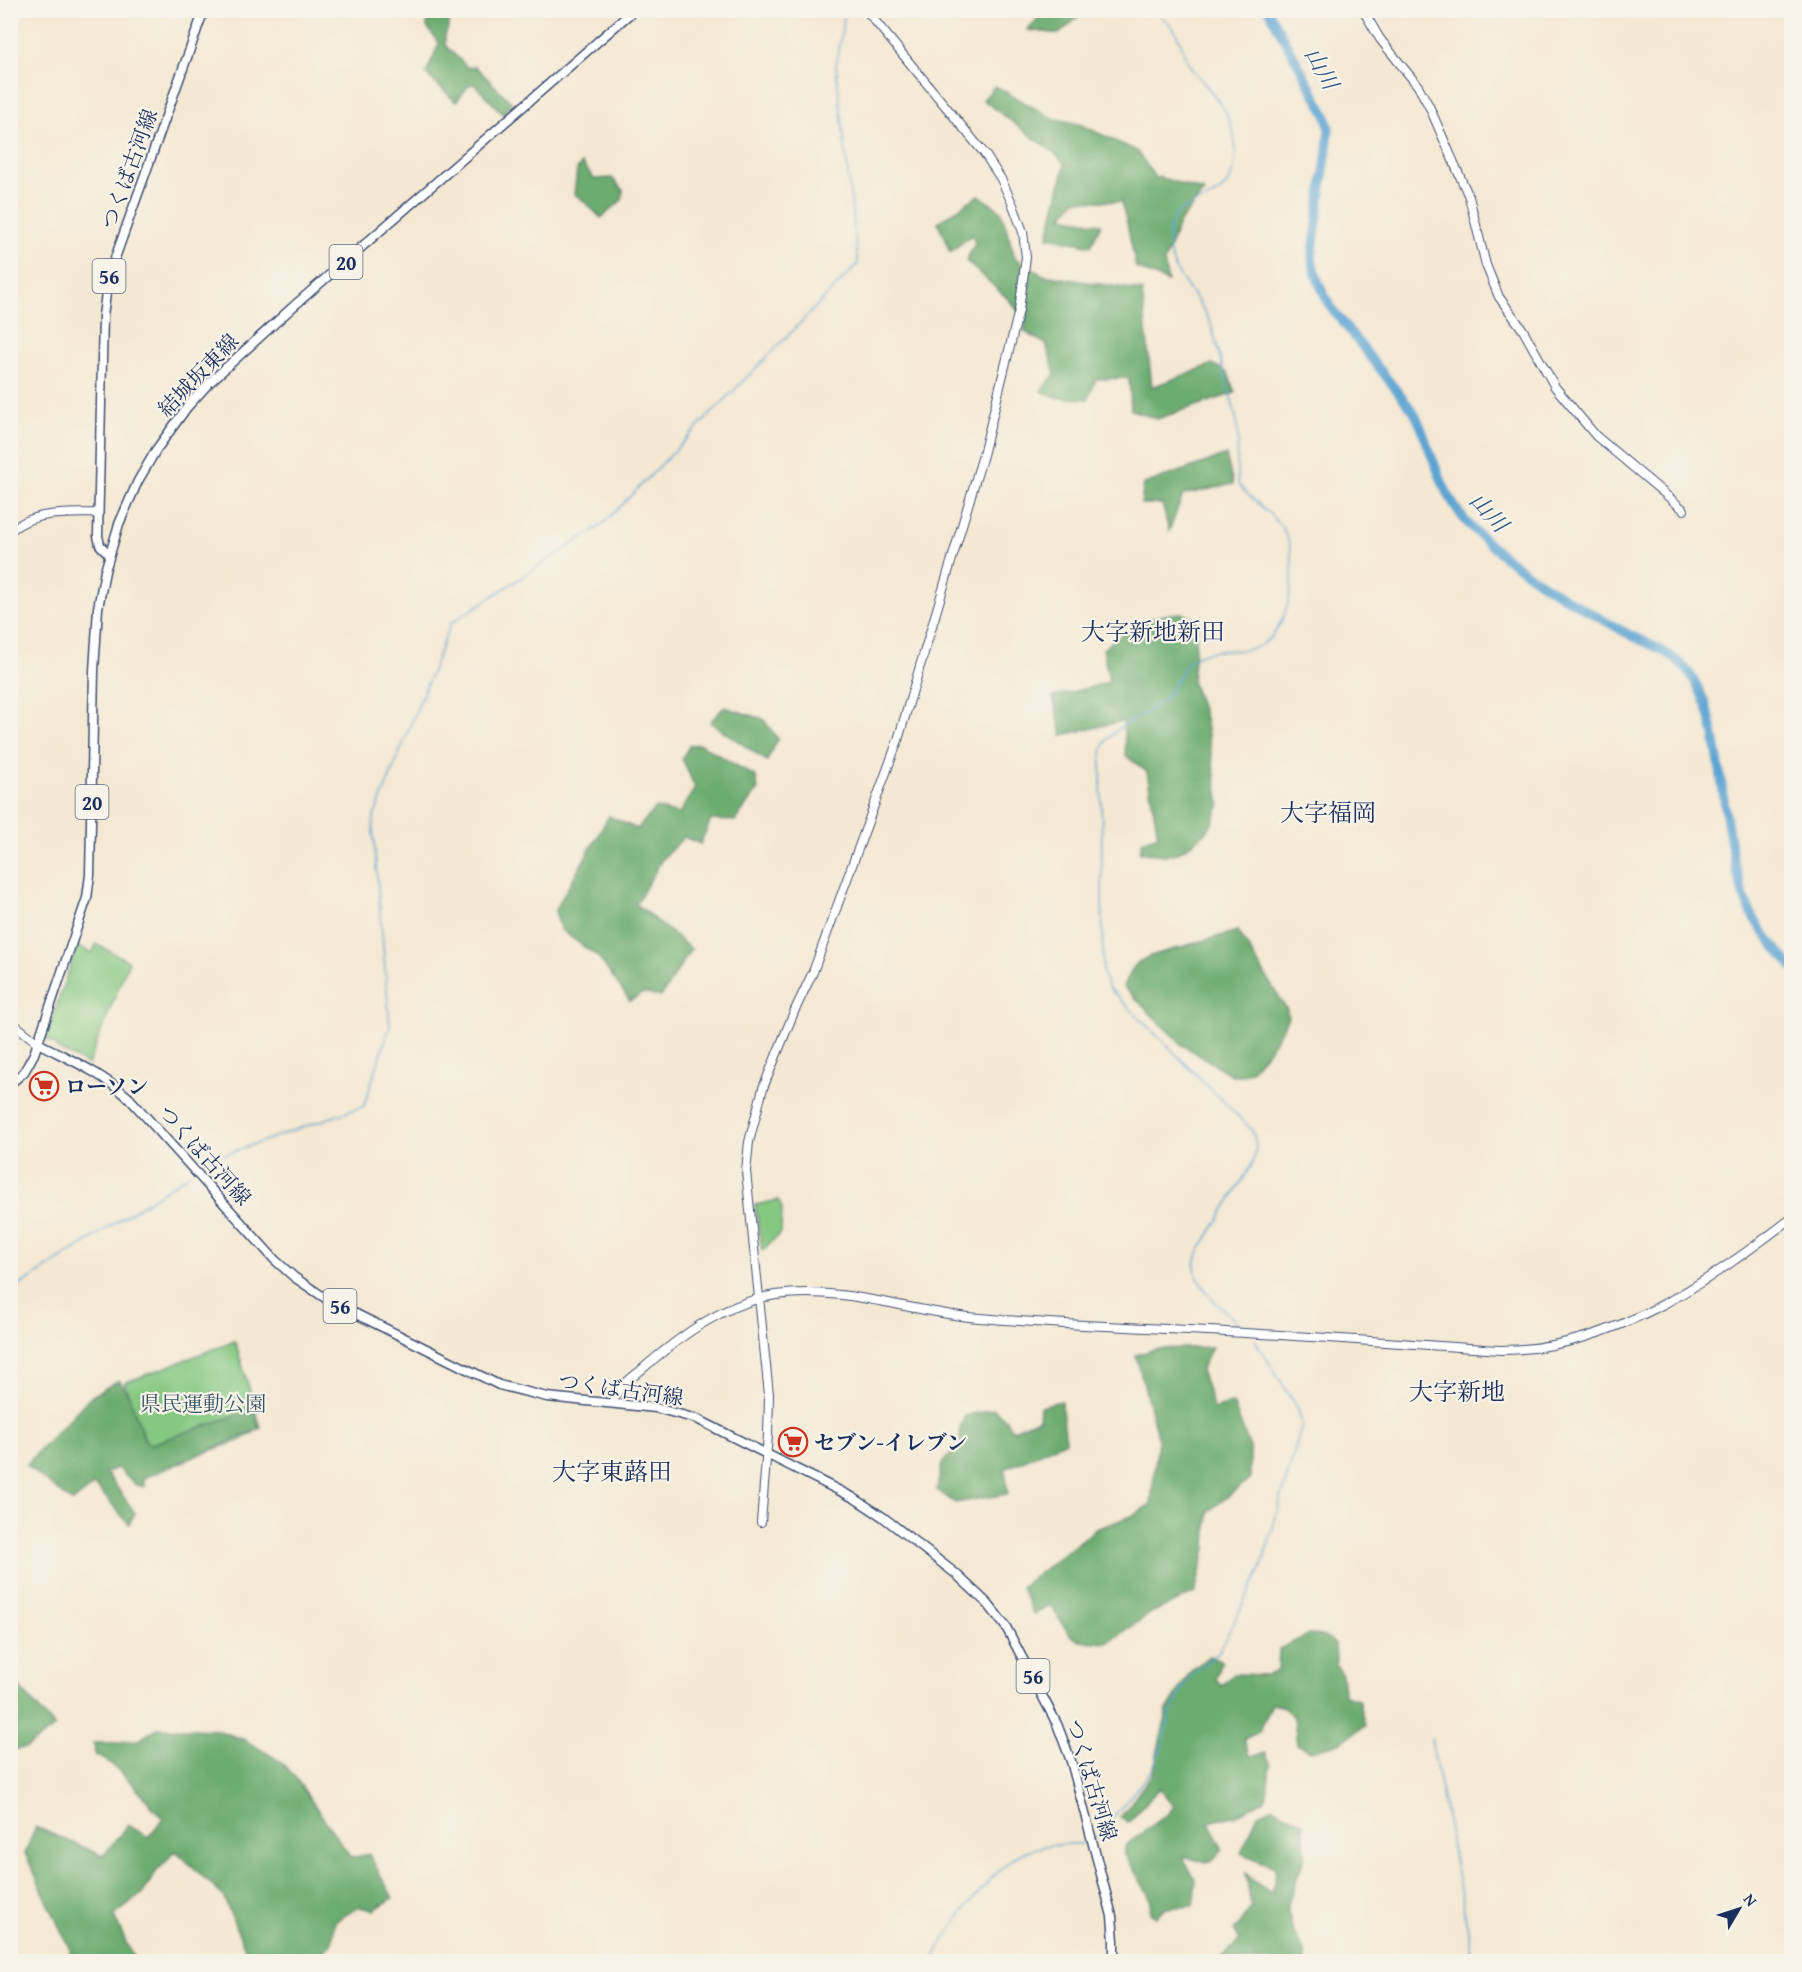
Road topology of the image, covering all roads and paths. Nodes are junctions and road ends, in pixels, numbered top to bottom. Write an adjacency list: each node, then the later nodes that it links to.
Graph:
1 (204, 10): 6 (main road, つくば古河線 / 56)
2 (634, 10): 8 (main road, 結城坂東線 / 20)
3 (866, 10): 13 (street)
4 (1363, 10): 5 (street)
5 (1684, 510)
6 (98, 513): 7 (street); 8 (main road, つくば古河線 / 56)
7 (10, 531)
8 (110, 554): 10 (main road, 結城坂東線 / 20)
9 (10, 1021): 10 (street)
10 (38, 1044): 11 (main road, 結城坂東線 / 20); 14 (main road, つくば古河線 / 56)
11 (10, 1084)
12 (1791, 1218): 13 (street)
13 (760, 1299): 14 (street); 15 (street)
14 (613, 1403): 15 (main road, つくば古河線 / 56)
15 (767, 1453): 16 (street); 17 (main road, つくば古河線 / 56)
16 (760, 1522)
17 (1114, 1962)

